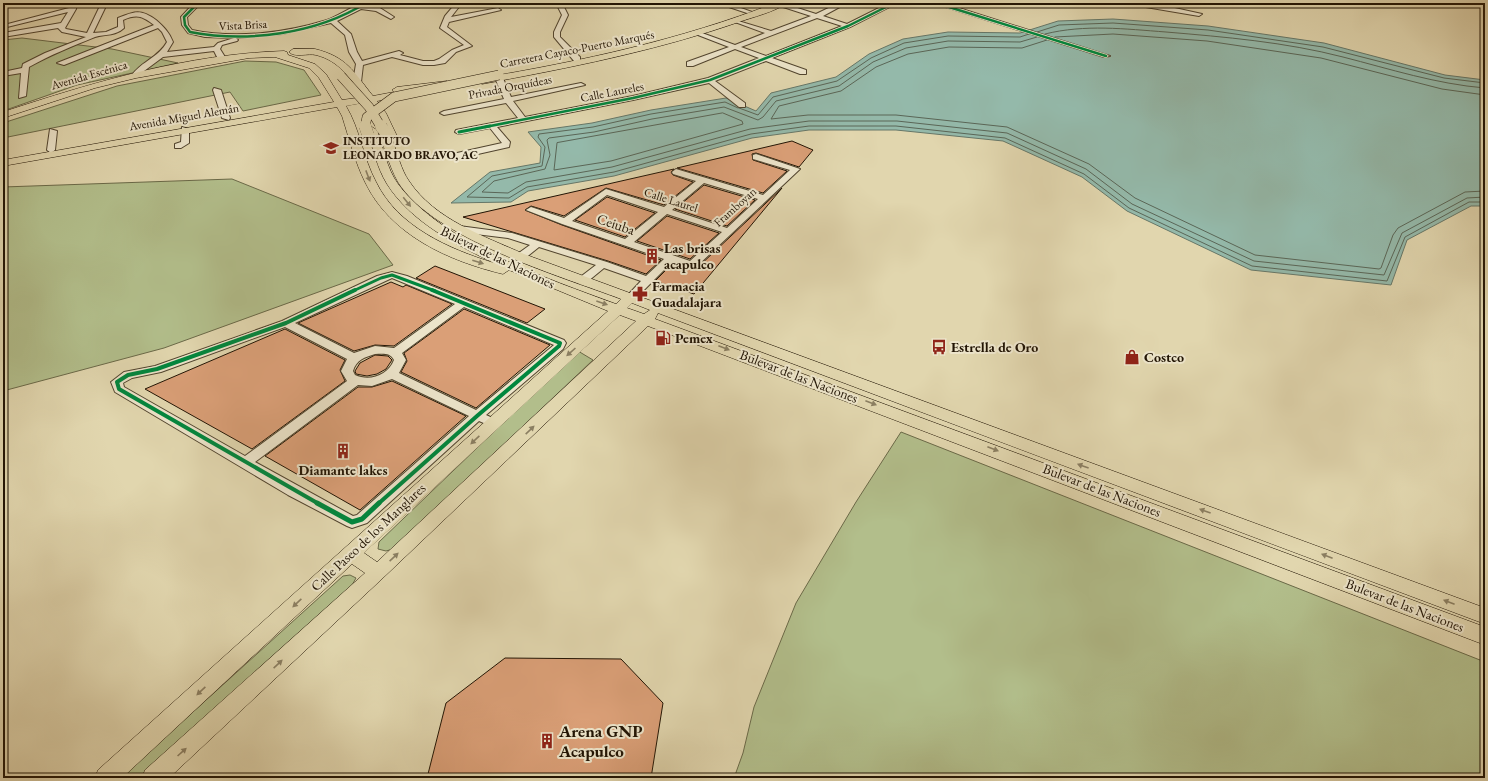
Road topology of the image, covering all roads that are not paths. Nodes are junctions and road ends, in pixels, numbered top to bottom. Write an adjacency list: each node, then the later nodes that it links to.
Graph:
1 (198, 3): 34 (street, Vista Brisa)
2 (258, 3): 13 (street)
3 (366, 3): 15 (street, Vista Brisa)
4 (459, 3): 25 (street)
5 (559, 3): 49 (street)
6 (720, 3): 20 (street)
7 (777, 3): 20 (main road, Carretera Cayaco-Puerto Marqués); 21 (street); 26 (main road, Carretera Cayaco-Puerto Marqués)
8 (844, 3): 21 (street)
9 (894, 3): 31 (street, Calle Laureles)
10 (936, 3): 48 (street)
11 (1121, 3): 19 (street)
12 (1125, 3): 17 (street)
13 (243, 5)
14 (73, 6): 28 (street); 29 (street)
15 (359, 7): 22 (street); 24 (street, Vista Brisa)
16 (102, 8): 38 (street)
17 (1161, 8): 27 (street)
18 (498, 10): 25 (street)
19 (1121, 11)
20 (749, 12): 41 (main road, Carretera Cayaco-Puerto Marqués)
21 (817, 16): 31 (street); 35 (street)
22 (391, 17)
23 (312, 19): 32 (street)
24 (333, 20): 32 (street, Vista Brisa); 52 (street)
25 (446, 21): 47 (street)
26 (738, 21): 35 (street); 37 (main road, Carretera Cayaco-Puerto Marqués)
27 (1200, 22)
28 (8, 25)
29 (63, 25): 36 (street); 38 (street)
30 (158, 26): 38 (street); 39 (street); 46 (street)
31 (848, 26): 50 (street, Calle Laureles)
32 (280, 30): 33 (street); 34 (street, Vista Brisa)
33 (231, 33)
34 (263, 33): 44 (street)
35 (770, 33): 40 (street)
36 (3, 34)
37 (700, 34): 40 (street); 60 (main road, Carretera Cayaco-Puerto Marqués)
38 (90, 36): 39 (street); 56 (street)
39 (105, 45): 51 (street)
40 (735, 47): 50 (street); 53 (street)
41 (618, 51): 49 (main road, Carretera Cayaco-Puerto Marqués); 60 (main road)
42 (293, 52): 44 (main road, Bulevar de las Naciones); 55 (main road, Bulevar de las Naciones); 62 (main road)
43 (406, 52): 47 (street)
44 (219, 53): 46 (street); 54 (main road, Bulevar de las Naciones)
45 (275, 54): 54 (main road, Bulevar de las Naciones); 55 (main road, Bulevar de las Naciones); 69 (main road)
46 (163, 55): 59 (street)
47 (392, 55): 52 (street)
48 (1106, 56)
49 (577, 58): 65 (main road, Carretera Cayaco-Puerto Marqués)
50 (765, 59): 57 (street); 61 (street, Calle Laureles)
51 (61, 63)
52 (360, 64): 62 (street)
53 (690, 64)
54 (184, 65): 59 (main road, Avenida Escénica)
55 (328, 65): 92 (main road, Bulevar de las Naciones, bridge); 100 (main road, Bulevar de las Naciones, one-way to 100)
56 (24, 70): 58 (street); 67 (street)
57 (803, 72)
58 (3, 74)
59 (136, 75): 75 (main road, Avenida Escénica)
60 (499, 77): 66 (main road, Carretera Cayaco-Puerto Marqués); 70 (street); 100 (main road, bridge)
61 (710, 80): 71 (street); 78 (street, Calle Laureles)
62 (358, 84): 65 (main road); 68 (main road)
63 (581, 85): 70 (street, Privada Orquídeas)
64 (217, 90): 77 (street)
65 (398, 90): 68 (main road, Carretera Cayaco-Puerto Marqués)
66 (420, 91): 68 (main road, Carretera Cayaco-Puerto Marqués); 73 (main road)
67 (22, 96)
68 (370, 97): 69 (main road, Avenida Miguel Alemán); 73 (main road)
69 (336, 98): 72 (main road, Avenida Miguel Alemán); 72 (main road); 76 (main road)
70 (508, 100): 74 (street, Privada Orquídeas); 78 (street)
71 (742, 104)
72 (315, 106): 76 (main road); 77 (main road, Avenida Miguel Alemán); 80 (main road, Avenida Miguel Alemán)
73 (380, 113): 92 (main road)
74 (444, 113)
75 (3, 115)
76 (347, 116): 106 (main road, one-way to 106)
77 (226, 118): 84 (main road, Avenida Miguel Alemán)
78 (523, 120): 79 (street, Calle Laureles)
79 (492, 126): 82 (street, Calle Laureles); 85 (street)
80 (185, 130): 83 (street); 88 (main road, Avenida Miguel Alemán)
81 (54, 131): 84 (street)
82 (459, 132)
83 (178, 146)
84 (51, 150): 87 (main road, Avenida Miguel Alemán)
85 (460, 154)
86 (756, 158): 91 (street, Framboyan)
87 (3, 159)
88 (3, 162)
89 (676, 172): 90 (street)
90 (704, 179): 91 (street); 94 (street)
91 (765, 198): 97 (street, Framboyan)
92 (423, 202): 96 (main road, Bulevar de las Naciones)
93 (530, 210): 95 (street, Ceiuba)
94 (665, 211): 95 (street, Calle Laurel); 97 (street, Calle Laurel); 98 (street)
95 (565, 222): 98 (street, Ceiuba)
96 (459, 229): 99 (street); 101 (main road, Bulevar de las Naciones)
97 (728, 231): 104 (street, Framboyan)
98 (626, 243): 102 (street, Ceiuba)
99 (538, 244): 101 (street); 103 (street)
100 (474, 248): 106 (main road, Bulevar de las Naciones)
101 (520, 257): 106 (main road, Bulevar de las Naciones)
102 (670, 258): 104 (street, Ceiuba); 105 (street)
103 (602, 264): 105 (street); 106 (street)
104 (692, 265)
105 (647, 280): 108 (street)
106 (583, 288): 108 (main road, Bulevar de las Naciones)
107 (463, 303): 110 (street); 111 (street); 115 (street)
108 (625, 303): 109 (main road, Bulevar de las Naciones); 116 (main road, Calle Paseo de los Manglares, one-way to 116)
109 (652, 314): 119 (main road, one-way to 109); 120 (main road, Bulevar de las Naciones, one-way to 109); 121 (main road, Bulevar de las Naciones, one-way to 121)
110 (286, 323): 112 (street); 117 (street)
111 (395, 353): 112 (street); 113 (street)
112 (354, 358): 114 (street)
113 (391, 374): 114 (street); 115 (street)
114 (355, 380): 117 (street)
115 (477, 416): 116 (street); 117 (street)
116 (493, 423): 118 (main road, Calle Paseo de los Manglares, one-way to 118)
117 (245, 463)
118 (350, 554): 119 (main road); 122 (main road, Calle Paseo de los Manglares, one-way to 122)
119 (378, 572): 123 (main road, one-way to 119)
120 (1485, 616)
121 (1485, 636)
122 (106, 778)
123 (153, 778)

